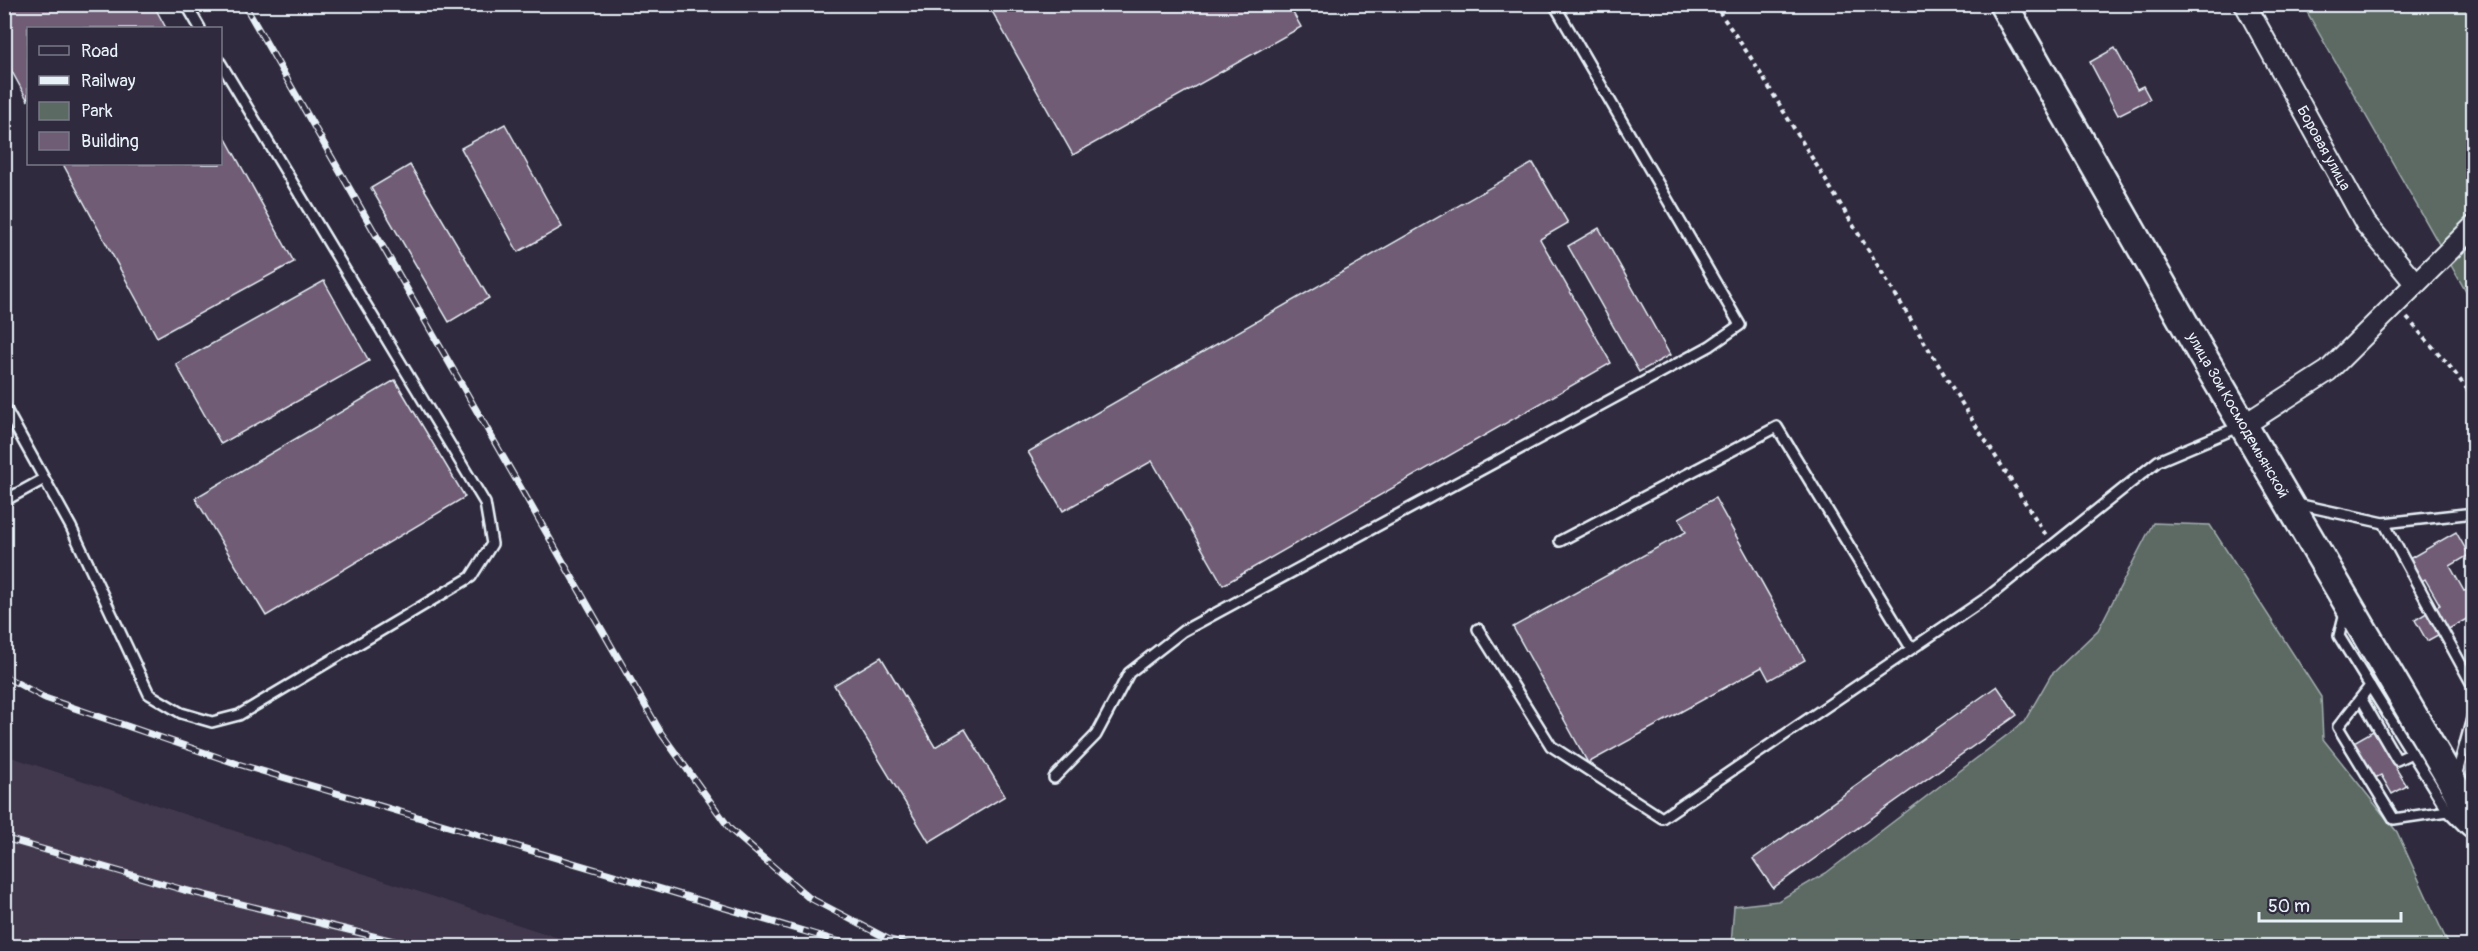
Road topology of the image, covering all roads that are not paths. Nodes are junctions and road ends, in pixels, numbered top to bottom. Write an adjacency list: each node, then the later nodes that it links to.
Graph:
1 (186, 4): 5 (lane)
2 (1554, 4): 25 (lane)
3 (2003, 4): 10 (main road, улица Зои Космодемьянской)
4 (2245, 4): 8 (street, Боровая улица)
5 (199, 27)
6 (222, 65): 11 (lane)
7 (2474, 226): 8 (street)
8 (2415, 283): 10 (street)
9 (4, 406): 11 (lane)
10 (2244, 425): 13 (main road, улица Зои Космодемьянской); 19 (lane)
11 (44, 479): 12 (lane)
12 (4, 501)
13 (2290, 503): 15 (lane); 17 (main road, улица Зои Космодемьянской)
14 (2474, 513): 15 (lane)
15 (2384, 523): 21 (lane)
16 (1560, 541): 19 (lane)
17 (2348, 601): 20 (lane); 26 (main road, улица Зои Космодемьянской)
18 (1478, 629): 19 (lane)
19 (1911, 648)
20 (2370, 686): 22 (lane); 24 (lane)
21 (2474, 688)
22 (2361, 698): 24 (lane); 27 (lane)
23 (2474, 711): 26 (lane)
24 (2412, 753): 27 (lane)
25 (1054, 778)
26 (2454, 785): 28 (main road, улица Зои Космодемьянской)
27 (2448, 811): 29 (lane)
28 (2474, 824)
29 (2474, 836)

